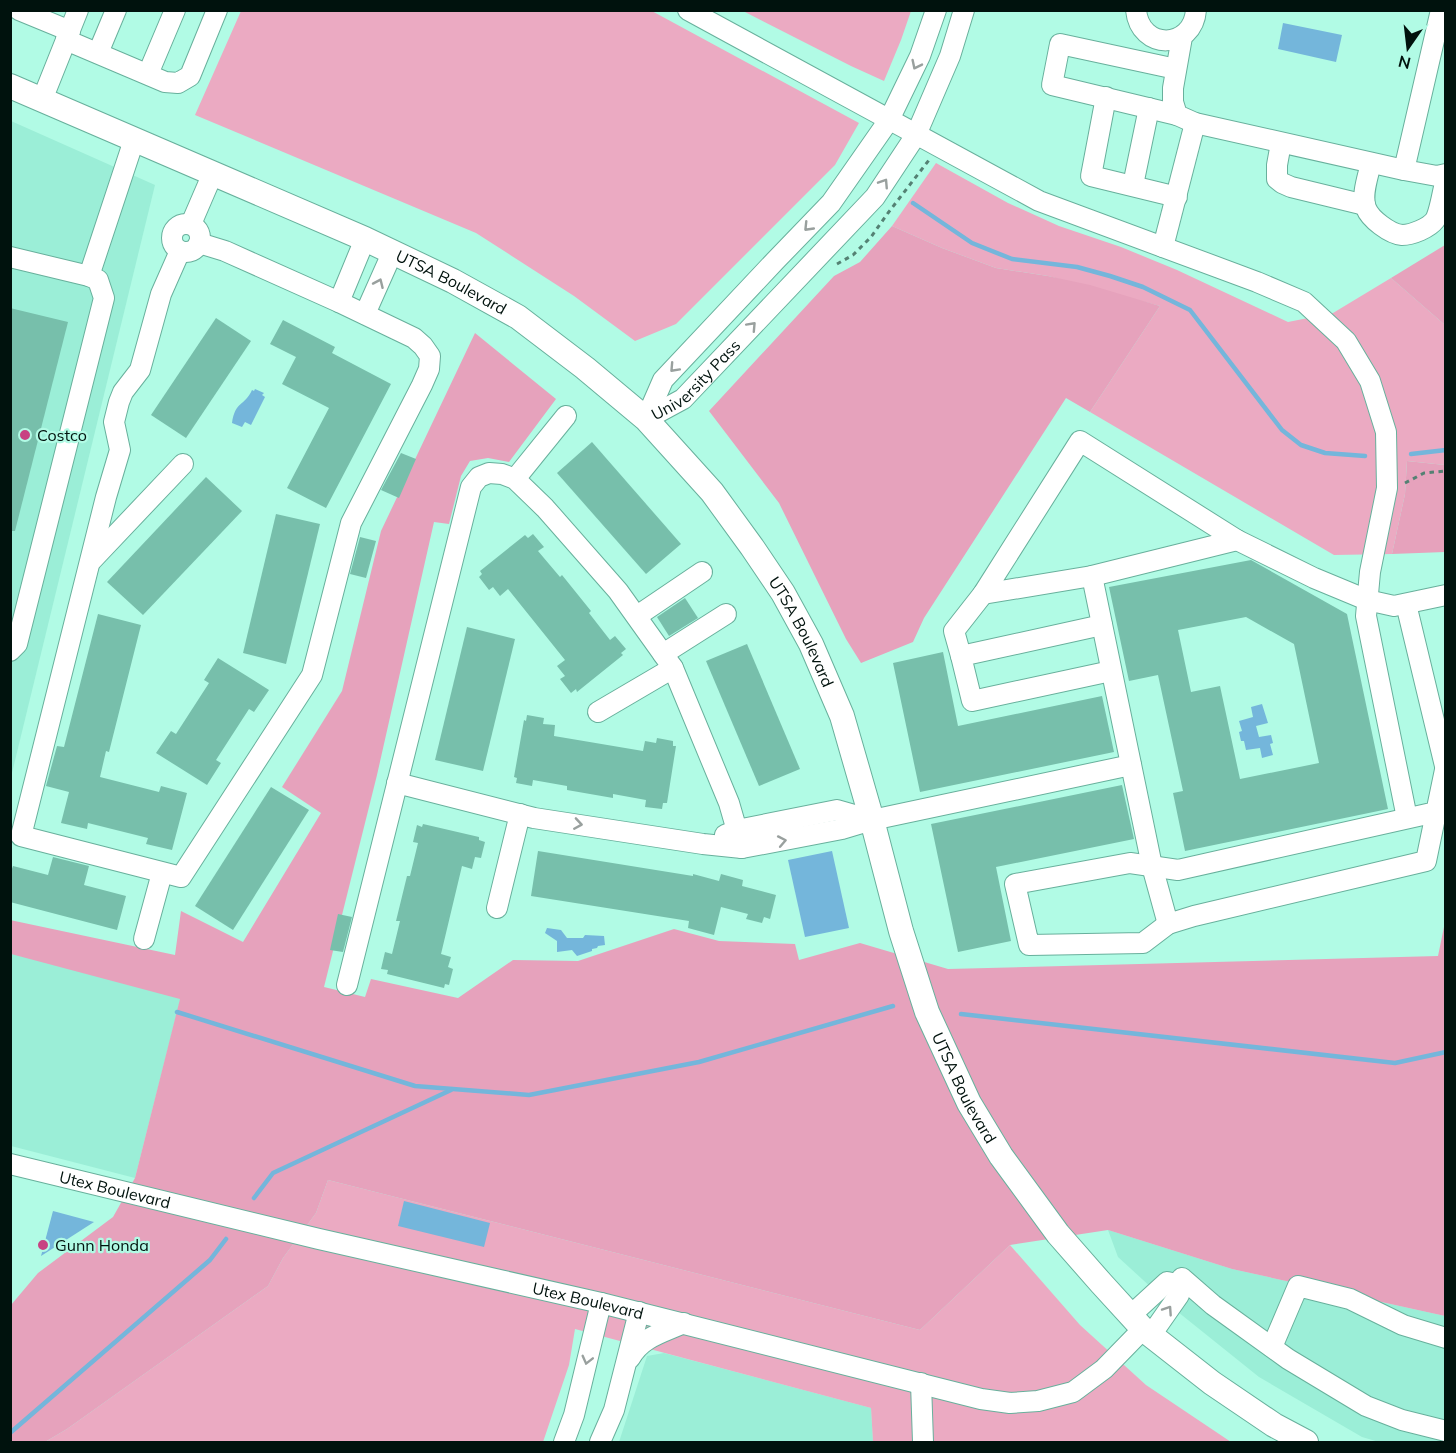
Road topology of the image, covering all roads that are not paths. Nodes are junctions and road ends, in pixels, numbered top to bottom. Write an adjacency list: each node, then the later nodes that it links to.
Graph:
1 (78, 10): 12 (street)
2 (116, 10): 14 (street)
3 (175, 10): 16 (street)
4 (217, 10): 16 (street)
5 (688, 10): 22 (street)
6 (936, 10): 22 (street, University Pass, one-way to 22)
7 (964, 10): 24 (street, University Pass)
8 (1137, 10): 13 (street)
9 (1196, 10): 13 (street)
10 (1441, 10): 28 (street)
11 (30, 12): 12 (street)
12 (68, 35): 14 (street); 19 (street)
13 (1182, 37): 15 (street)
14 (98, 53): 16 (street)
15 (1176, 69): 18 (street); 21 (street)
16 (148, 74)
17 (10, 86): 19 (main road, UTSA Boulevard)
18 (1106, 98): 20 (street); 32 (street)
19 (42, 100): 25 (main road, UTSA Boulevard)
20 (1149, 108): 21 (street); 32 (street)
21 (1177, 115): 23 (street)
22 (889, 120): 24 (street); 46 (street, University Pass, one-way to 46)
23 (1195, 123): 26 (street); 33 (street)
24 (916, 135): 38 (street); 46 (street, University Pass, one-way to 24)
25 (134, 140): 29 (main road, UTSA Boulevard); 42 (street)
26 (1281, 143): 27 (street); 34 (street)
27 (1371, 163): 28 (street); 34 (street)
28 (1404, 170): 30 (street)
29 (213, 173): 35 (street); 36 (main road, UTSA Boulevard)
30 (1446, 174)
31 (1446, 179): 34 (street)
32 (1133, 185): 33 (street)
33 (1177, 197): 38 (street)
34 (1365, 205)
35 (191, 224): 37 (street); 39 (street)
36 (365, 239): 40 (main road, UTSA Boulevard); 43 (street)
37 (199, 243): 39 (street); 43 (street)
38 (1163, 247): 55 (street)
39 (180, 251): 50 (street)
40 (393, 251): 44 (street, one-way to 40); 46 (main road, UTSA Boulevard)
41 (10, 257): 42 (street)
42 (90, 276): 60 (street)
43 (339, 302): 44 (street)
44 (365, 314): 74 (street)
45 (566, 416): 48 (street)
46 (646, 419): 71 (main road, UTSA Boulevard)
47 (183, 464): 50 (street)
48 (515, 479): 58 (street); 67 (street)
49 (1237, 540): 52 (street); 53 (street); 55 (street)
50 (90, 561): 74 (street)
51 (702, 572): 58 (street)
52 (1092, 576): 53 (street); 59 (street)
53 (983, 594): 61 (street)
54 (1446, 595): 56 (street)
55 (1367, 600): 56 (street); 70 (street)
56 (1406, 604): 66 (street)
57 (726, 614): 62 (street)
58 (637, 616): 62 (street)
59 (1102, 625): 61 (street); 63 (street)
60 (10, 651)
61 (960, 656): 63 (street)
62 (668, 661): 64 (street); 72 (street)
63 (1111, 671): 65 (street)
64 (598, 712)
65 (1131, 765): 71 (street); 73 (street)
66 (1445, 766): 68 (street)
67 (397, 783): 69 (street); 78 (street)
68 (1436, 812): 70 (street); 76 (street)
69 (520, 814): 72 (street, one-way to 72); 75 (street)
70 (1407, 818): 73 (street)
71 (872, 820): 72 (street); 84 (main road, UTSA Boulevard)
72 (740, 839)
73 (1152, 866): 76 (street); 76 (street)
74 (162, 873): 77 (street)
75 (497, 908)
76 (1168, 924)
77 (144, 939)
78 (347, 985)
79 (10, 1164): 81 (street, Utex Boulevard)
80 (1177, 1284): 84 (street, one-way to 80); 84 (street); 86 (street)
81 (601, 1303): 82 (street, Utex Boulevard); 90 (street, one-way to 90)
82 (639, 1312): 83 (street, Utex Boulevard); 87 (street)
83 (684, 1323): 87 (street); 88 (street, Utex Boulevard)
84 (1142, 1327): 88 (street, Utex Boulevard); 93 (main road, UTSA Boulevard)
85 (1446, 1338): 86 (street)
86 (1272, 1347): 89 (street)
87 (624, 1369): 91 (street)
88 (921, 1383): 92 (street)
89 (1446, 1431)
90 (564, 1443)
91 (600, 1443)
92 (923, 1443)
93 (1306, 1443)

